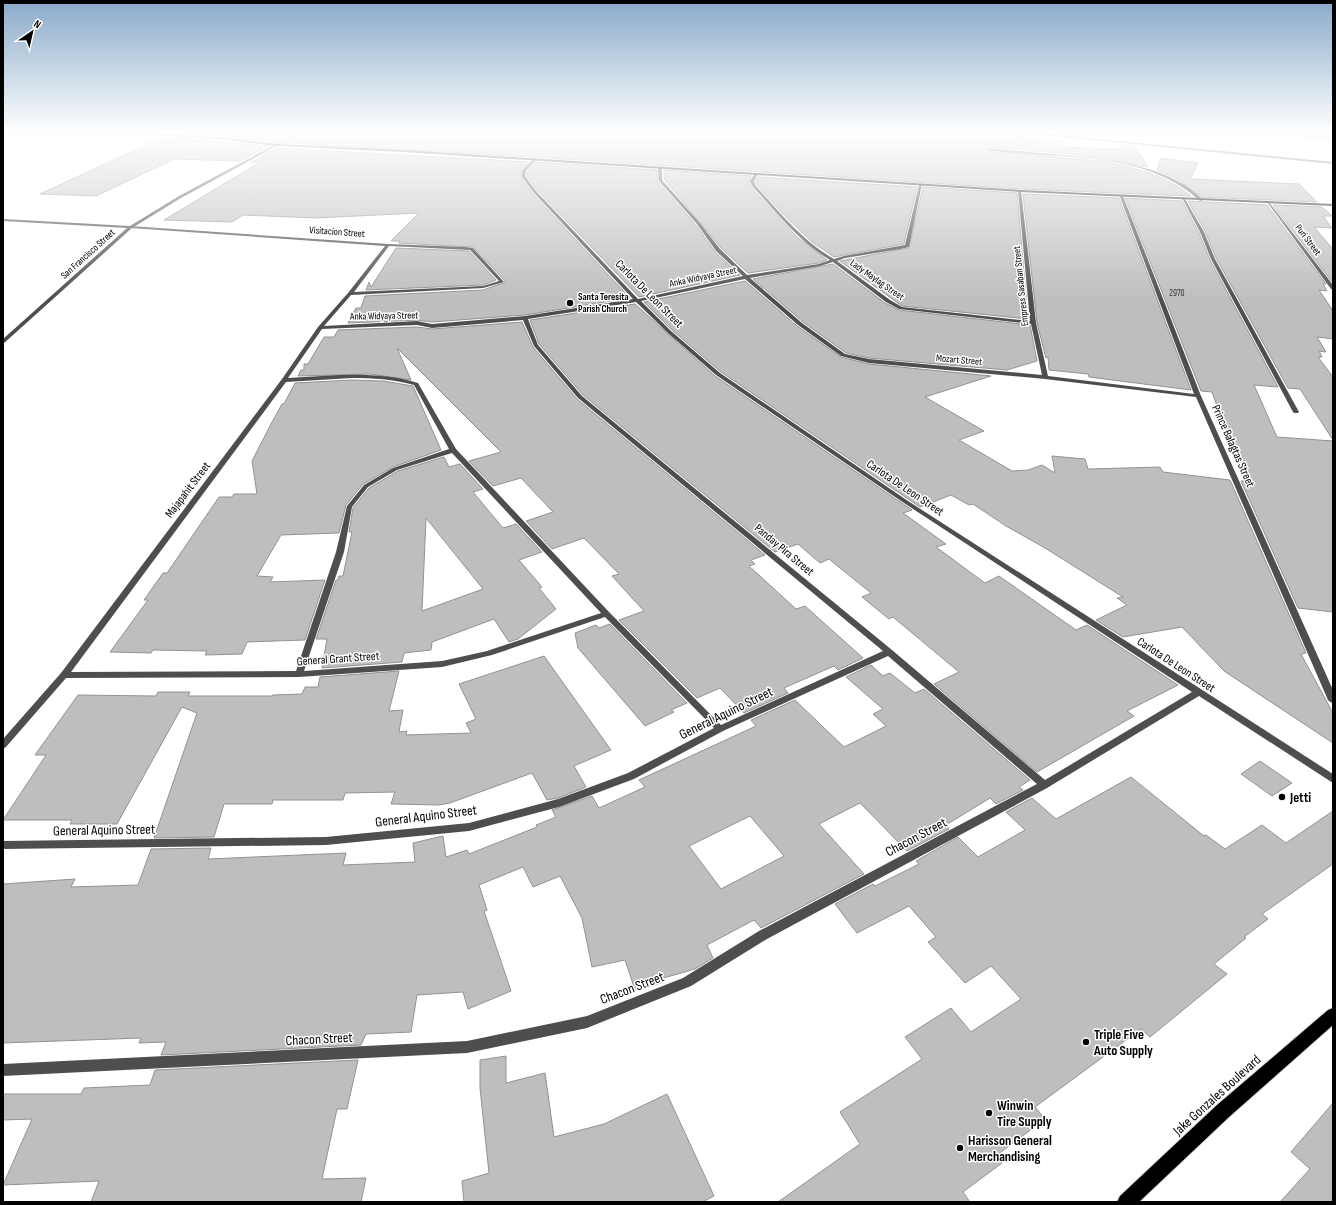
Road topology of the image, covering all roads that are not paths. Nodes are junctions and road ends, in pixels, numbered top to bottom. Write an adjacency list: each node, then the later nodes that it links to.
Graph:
1 (198, 187): 15 (street, San Francisco Street)
2 (531, 187): 21 (street, Carlota De Leon Street)
3 (666, 187): 18 (street, Mozart Street)
4 (755, 187): 17 (street, Lady Maylag Street)
5 (920, 187): 17 (street, Anka Widyaya Street)
6 (958, 187): 8 (main road)
7 (1186, 187): 11 (street)
8 (1020, 191): 9 (main road); 23 (street, Empress Sasaban Street)
9 (1122, 197): 10 (main road); 28 (street, Prince Balagtas Street)
10 (1183, 199): 11 (main road); 29 (street)
11 (1201, 200): 12 (main road)
12 (1268, 203): 13 (main road); 19 (street, Puri Street)
13 (1333, 206)
14 (3, 220): 15 (street, Visitacion Street)
15 (131, 227): 16 (street, Visitacion Street); 25 (street, San Francisco Street)
16 (388, 245): 20 (street, Majapahit Street); 20 (street, Visitacion Street)
17 (833, 260): 18 (street, Anka Widyaya Street); 23 (street, Lady Maylag Street)
18 (746, 277): 21 (street, Anka Widyaya Street); 26 (street, Mozart Street)
19 (1333, 288)
20 (350, 294): 24 (street, Majapahit Street)
21 (638, 300): 22 (street, Anka Widyaya Street); 35 (street, Carlota De Leon Street)
22 (525, 318): 24 (street, Anka Widyaya Street); 32 (street, Panday Pira Street)
23 (1033, 323): 26 (street, Empress Sasaban Street)
24 (320, 328): 27 (street, Majapahit Street)
25 (3, 342)
26 (1045, 377): 28 (street, Mozart Street)
27 (284, 380): 30 (street); 34 (street, Majapahit Street)
28 (1198, 396): 36 (street, Prince Balagtas Street)
29 (1296, 412)
30 (453, 450): 31 (street); 33 (street)
31 (606, 614): 33 (street, General Grant Street); 37 (street)
32 (889, 652): 37 (street, General Aquino Street); 40 (street, Panday Pira Street)
33 (299, 674): 34 (street, General Grant Street)
34 (64, 675): 38 (street, Majapahit Street)
35 (1198, 693): 39 (street, Carlota De Leon Street); 40 (street, Chacon Street)
36 (1333, 700)
37 (720, 729): 41 (street, General Aquino Street)
38 (3, 745)
39 (1333, 779)
40 (1044, 785): 43 (street, Chacon Street)
41 (3, 845)
42 (1333, 1015): 44 (main road, Jake Gonzales Boulevard)
43 (3, 1070)
44 (1126, 1202)

